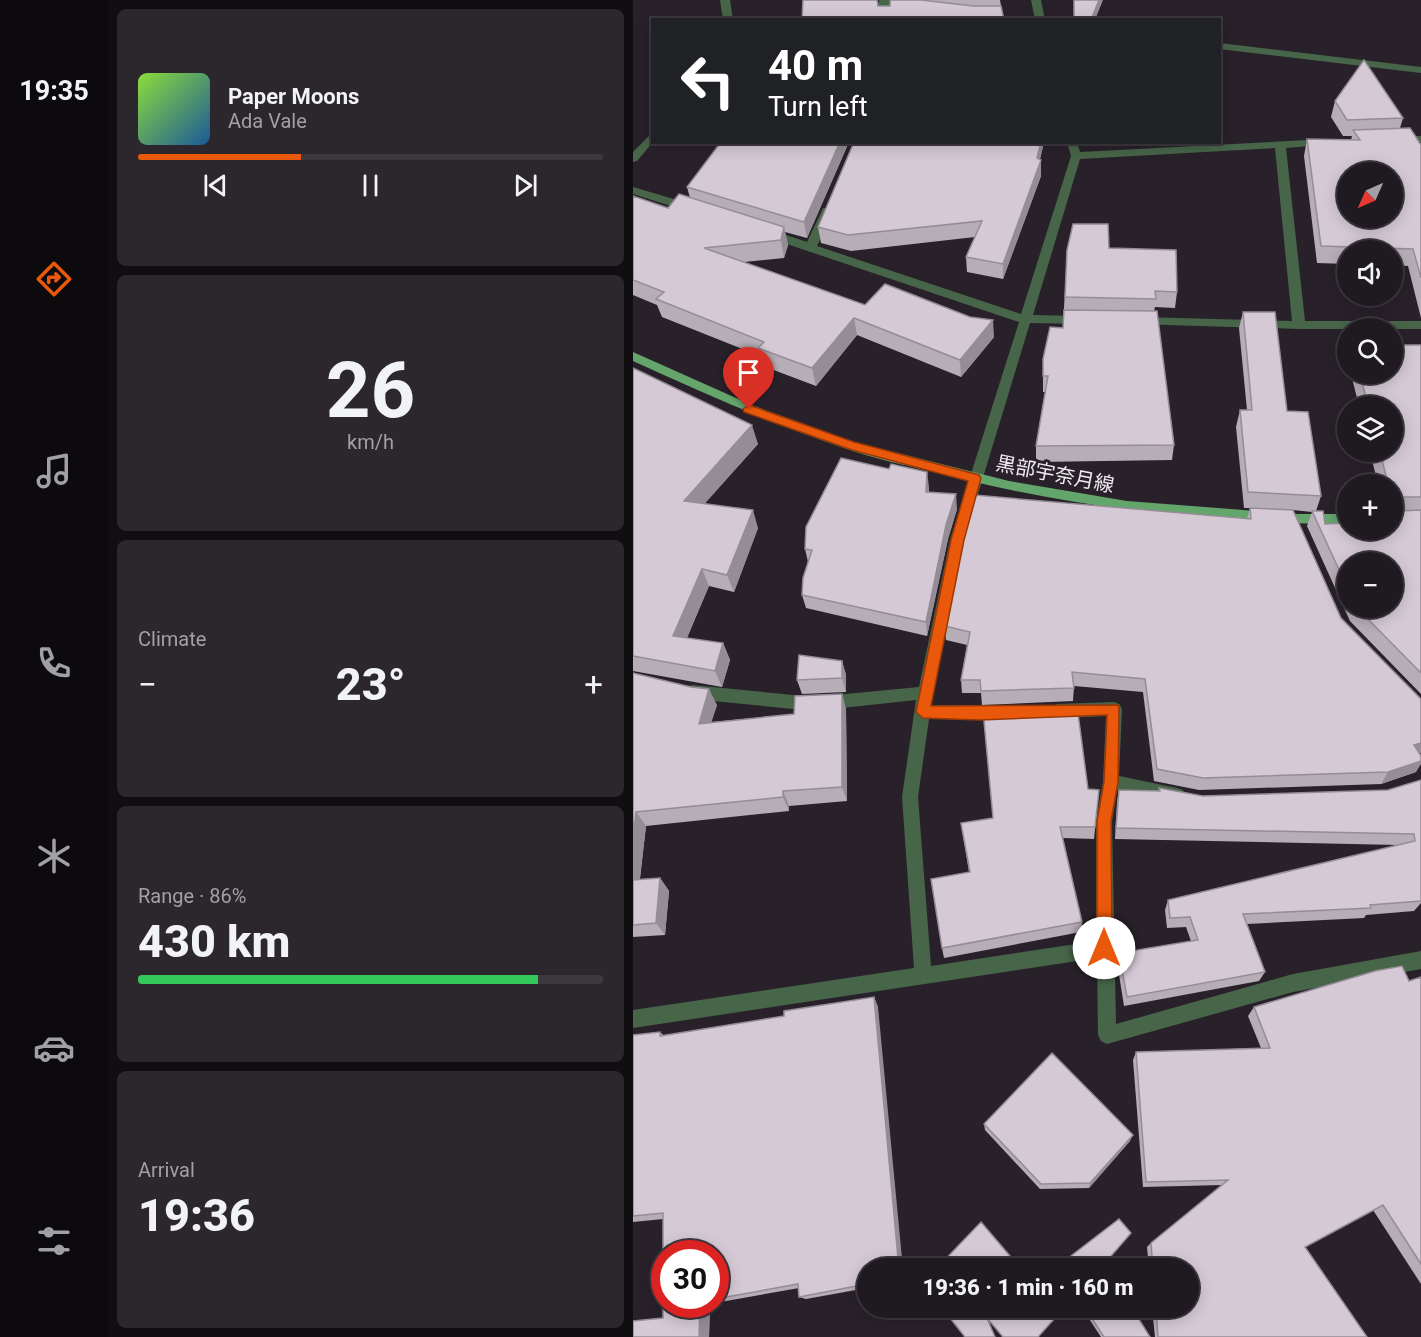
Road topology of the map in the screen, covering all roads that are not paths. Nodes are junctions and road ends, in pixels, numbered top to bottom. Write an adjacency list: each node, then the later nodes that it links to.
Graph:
1 (725, 0): 6 (street)
2 (837, 0): 4 (street)
3 (1036, 0): 7 (street)
4 (885, 3): 5 (street)
5 (920, 10)
6 (728, 18)
7 (1040, 18)
8 (1221, 46): 9 (street)
9 (1421, 70)
10 (651, 137): 17 (street)
11 (1421, 139): 12 (street)
12 (1386, 140)
13 (1339, 141): 14 (street)
14 (1280, 143): 16 (street); 26 (street)
15 (1073, 144): 16 (street)
16 (1076, 156): 23 (street)
17 (633, 159)
18 (633, 190): 20 (street)
19 (830, 205): 22 (street)
20 (704, 213)
21 (757, 229): 22 (street)
22 (811, 246): 23 (street)
23 (1024, 319): 24 (street); 29 (street)
24 (1096, 320)
25 (1132, 321): 26 (street)
26 (1299, 325): 27 (street)
27 (1421, 325)
28 (633, 356): 29 (main road, 黒部宇奈月線)
29 (975, 478): 30 (main road, 黒部宇奈月線); 32 (street)
30 (1337, 520)
31 (677, 689): 32 (street)
32 (925, 693): 33 (street)
33 (923, 712): 34 (street); 38 (street)
34 (1111, 782): 35 (street); 36 (street)
35 (1188, 797)
36 (1104, 948): 37 (street); 38 (street)
37 (1421, 960)
38 (924, 977): 39 (street)
39 (633, 1019)

